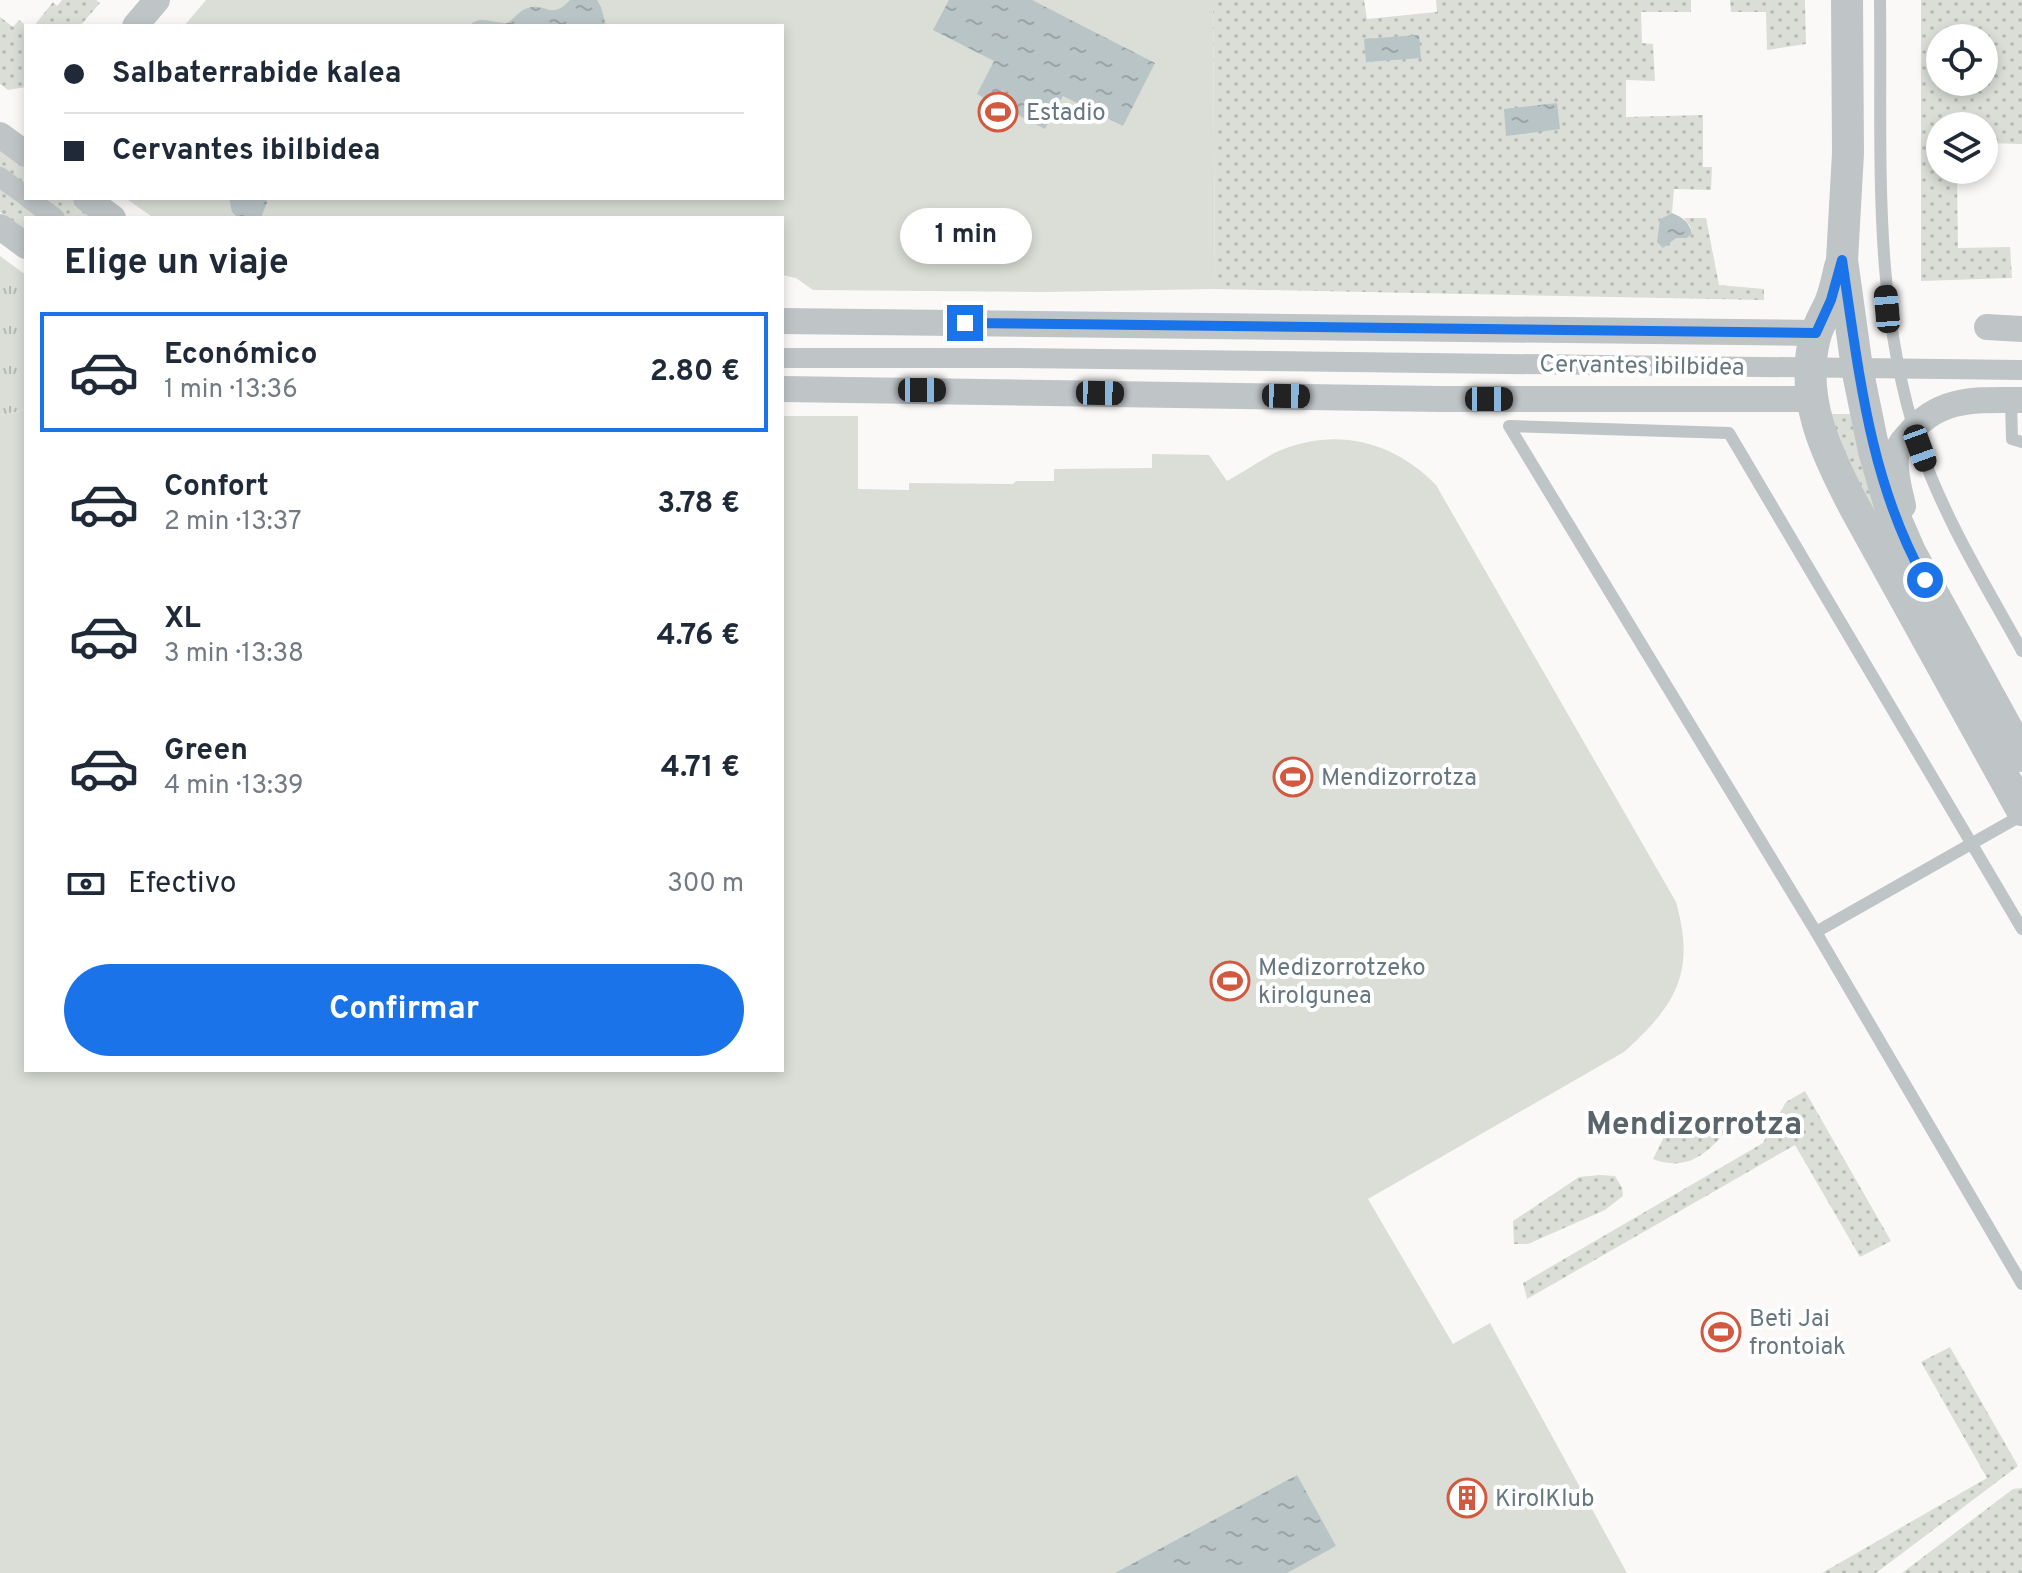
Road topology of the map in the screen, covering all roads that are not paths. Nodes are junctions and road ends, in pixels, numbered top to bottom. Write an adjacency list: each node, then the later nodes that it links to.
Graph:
1 (157, 0): 4 (street)
2 (1847, 0): 15 (street)
3 (1880, 0): 23 (lane)
4 (137, 24)
5 (0, 135): 6 (street)
6 (24, 153)
7 (0, 177): 8 (street)
8 (24, 195)
9 (31, 200): 11 (street)
10 (89, 200): 12 (street)
11 (52, 216)
12 (110, 216)
13 (0, 227): 14 (street)
14 (24, 245)
15 (1842, 260): 19 (street); 22 (street)
16 (784, 321): 19 (street, Cervantes ibilbidea)
17 (1987, 327): 18 (street)
18 (2022, 329)
19 (1816, 333): 21 (street)
20 (784, 358): 21 (street, Cervantes ibilbidea)
21 (1810, 367): 22 (street, Cervantes ibilbidea); 26 (street)
22 (1857, 368): 23 (street, Cervantes ibilbidea); 30 (street)
23 (1898, 369): 24 (street, Cervantes ibilbidea); 28 (lane)
24 (2022, 370)
25 (784, 389): 26 (street, Cervantes ibilbidea)
26 (1812, 399): 33 (street)
27 (2017, 400): 28 (street); 29 (lane)
28 (1913, 428): 30 (street); 31 (lane)
29 (2022, 442)
30 (1910, 552): 32 (street)
31 (2022, 651)
32 (2019, 754)
33 (2022, 813): 34 (lane)
34 (1971, 843): 35 (lane); 36 (lane); 36 (lane)
35 (2022, 929)
36 (1816, 932): 37 (lane)
37 (2022, 1284)

